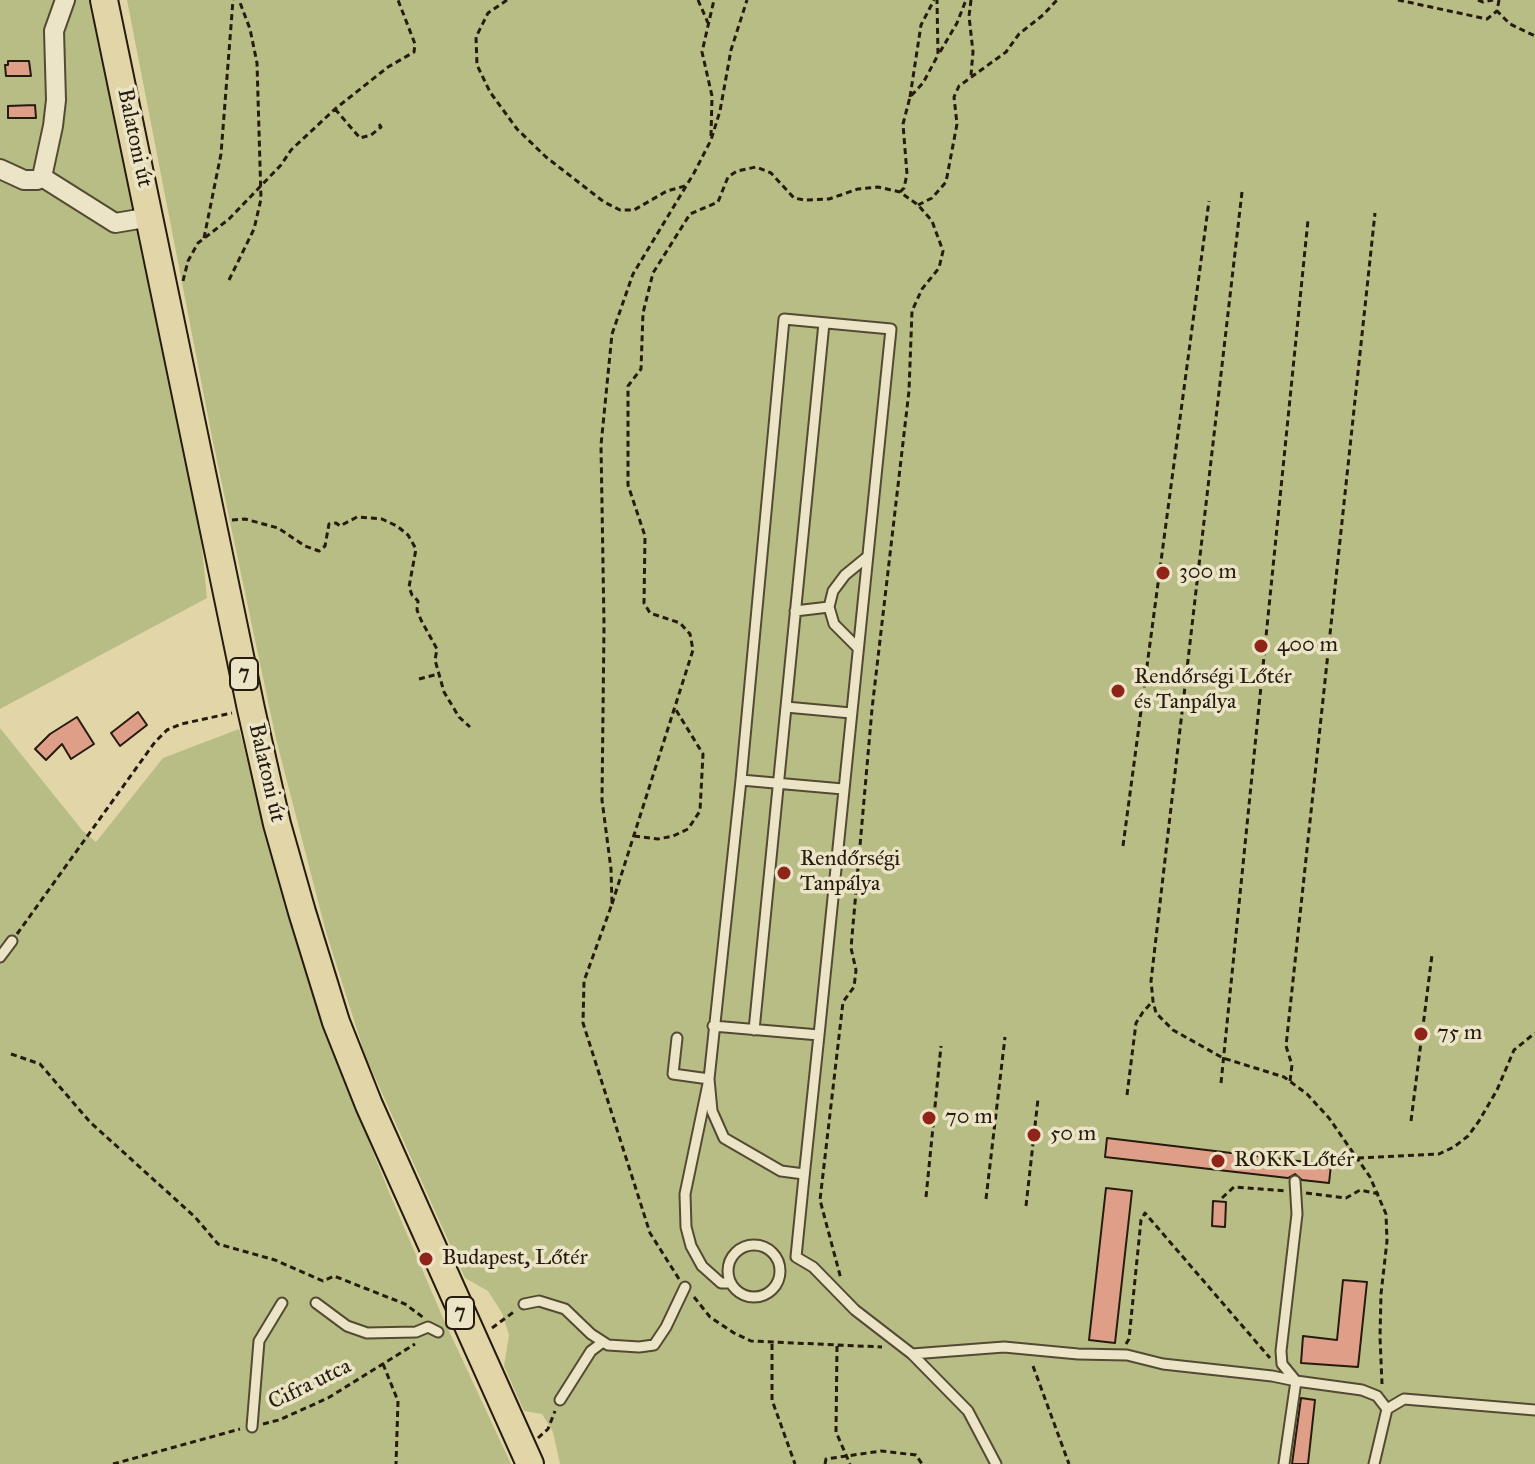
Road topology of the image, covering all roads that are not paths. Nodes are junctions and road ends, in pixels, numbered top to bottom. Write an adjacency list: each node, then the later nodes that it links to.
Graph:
1 (65, 0): 4 (street)
2 (104, 0): 5 (main road, Balatoni út / 7)
3 (0, 169): 4 (street)
4 (42, 177): 5 (street)
5 (151, 217): 40 (main road, Balatoni út / 7)
6 (824, 323): 7 (lane); 9 (lane); 13 (lane)
7 (867, 557): 8 (lane); 10 (lane)
8 (829, 607): 9 (lane); 10 (lane)
9 (795, 611): 11 (lane)
10 (858, 648): 12 (lane)
11 (786, 707): 12 (lane); 14 (lane)
12 (851, 713): 15 (lane)
13 (741, 780): 14 (lane); 18 (lane)
14 (778, 783): 15 (lane); 19 (lane)
15 (843, 789): 20 (lane)
16 (12, 941): 17 (lane)
17 (0, 957)
18 (713, 1026): 19 (lane); 22 (lane)
19 (754, 1030): 20 (lane)
20 (819, 1035): 23 (lane)
21 (677, 1038): 22 (lane)
22 (709, 1079): 23 (lane); 27 (lane)
23 (804, 1174): 25 (lane)
24 (1295, 1181): 35 (lane)
25 (796, 1257): 26 (lane); 34 (lane)
26 (779, 1263): 27 (lane); 27 (lane)
27 (731, 1283)
28 (685, 1287): 33 (lane)
29 (282, 1303): 39 (lane)
30 (316, 1303): 32 (lane)
31 (524, 1304): 33 (lane)
32 (438, 1332)
33 (603, 1342): 36 (lane)
34 (912, 1354): 35 (lane); 41 (lane)
35 (1292, 1378): 37 (lane); 42 (lane)
36 (560, 1400)
37 (1387, 1409): 38 (lane); 43 (lane)
38 (1535, 1410)
39 (252, 1427)
40 (526, 1457)
41 (996, 1464)
42 (1284, 1464)
43 (1374, 1464)

